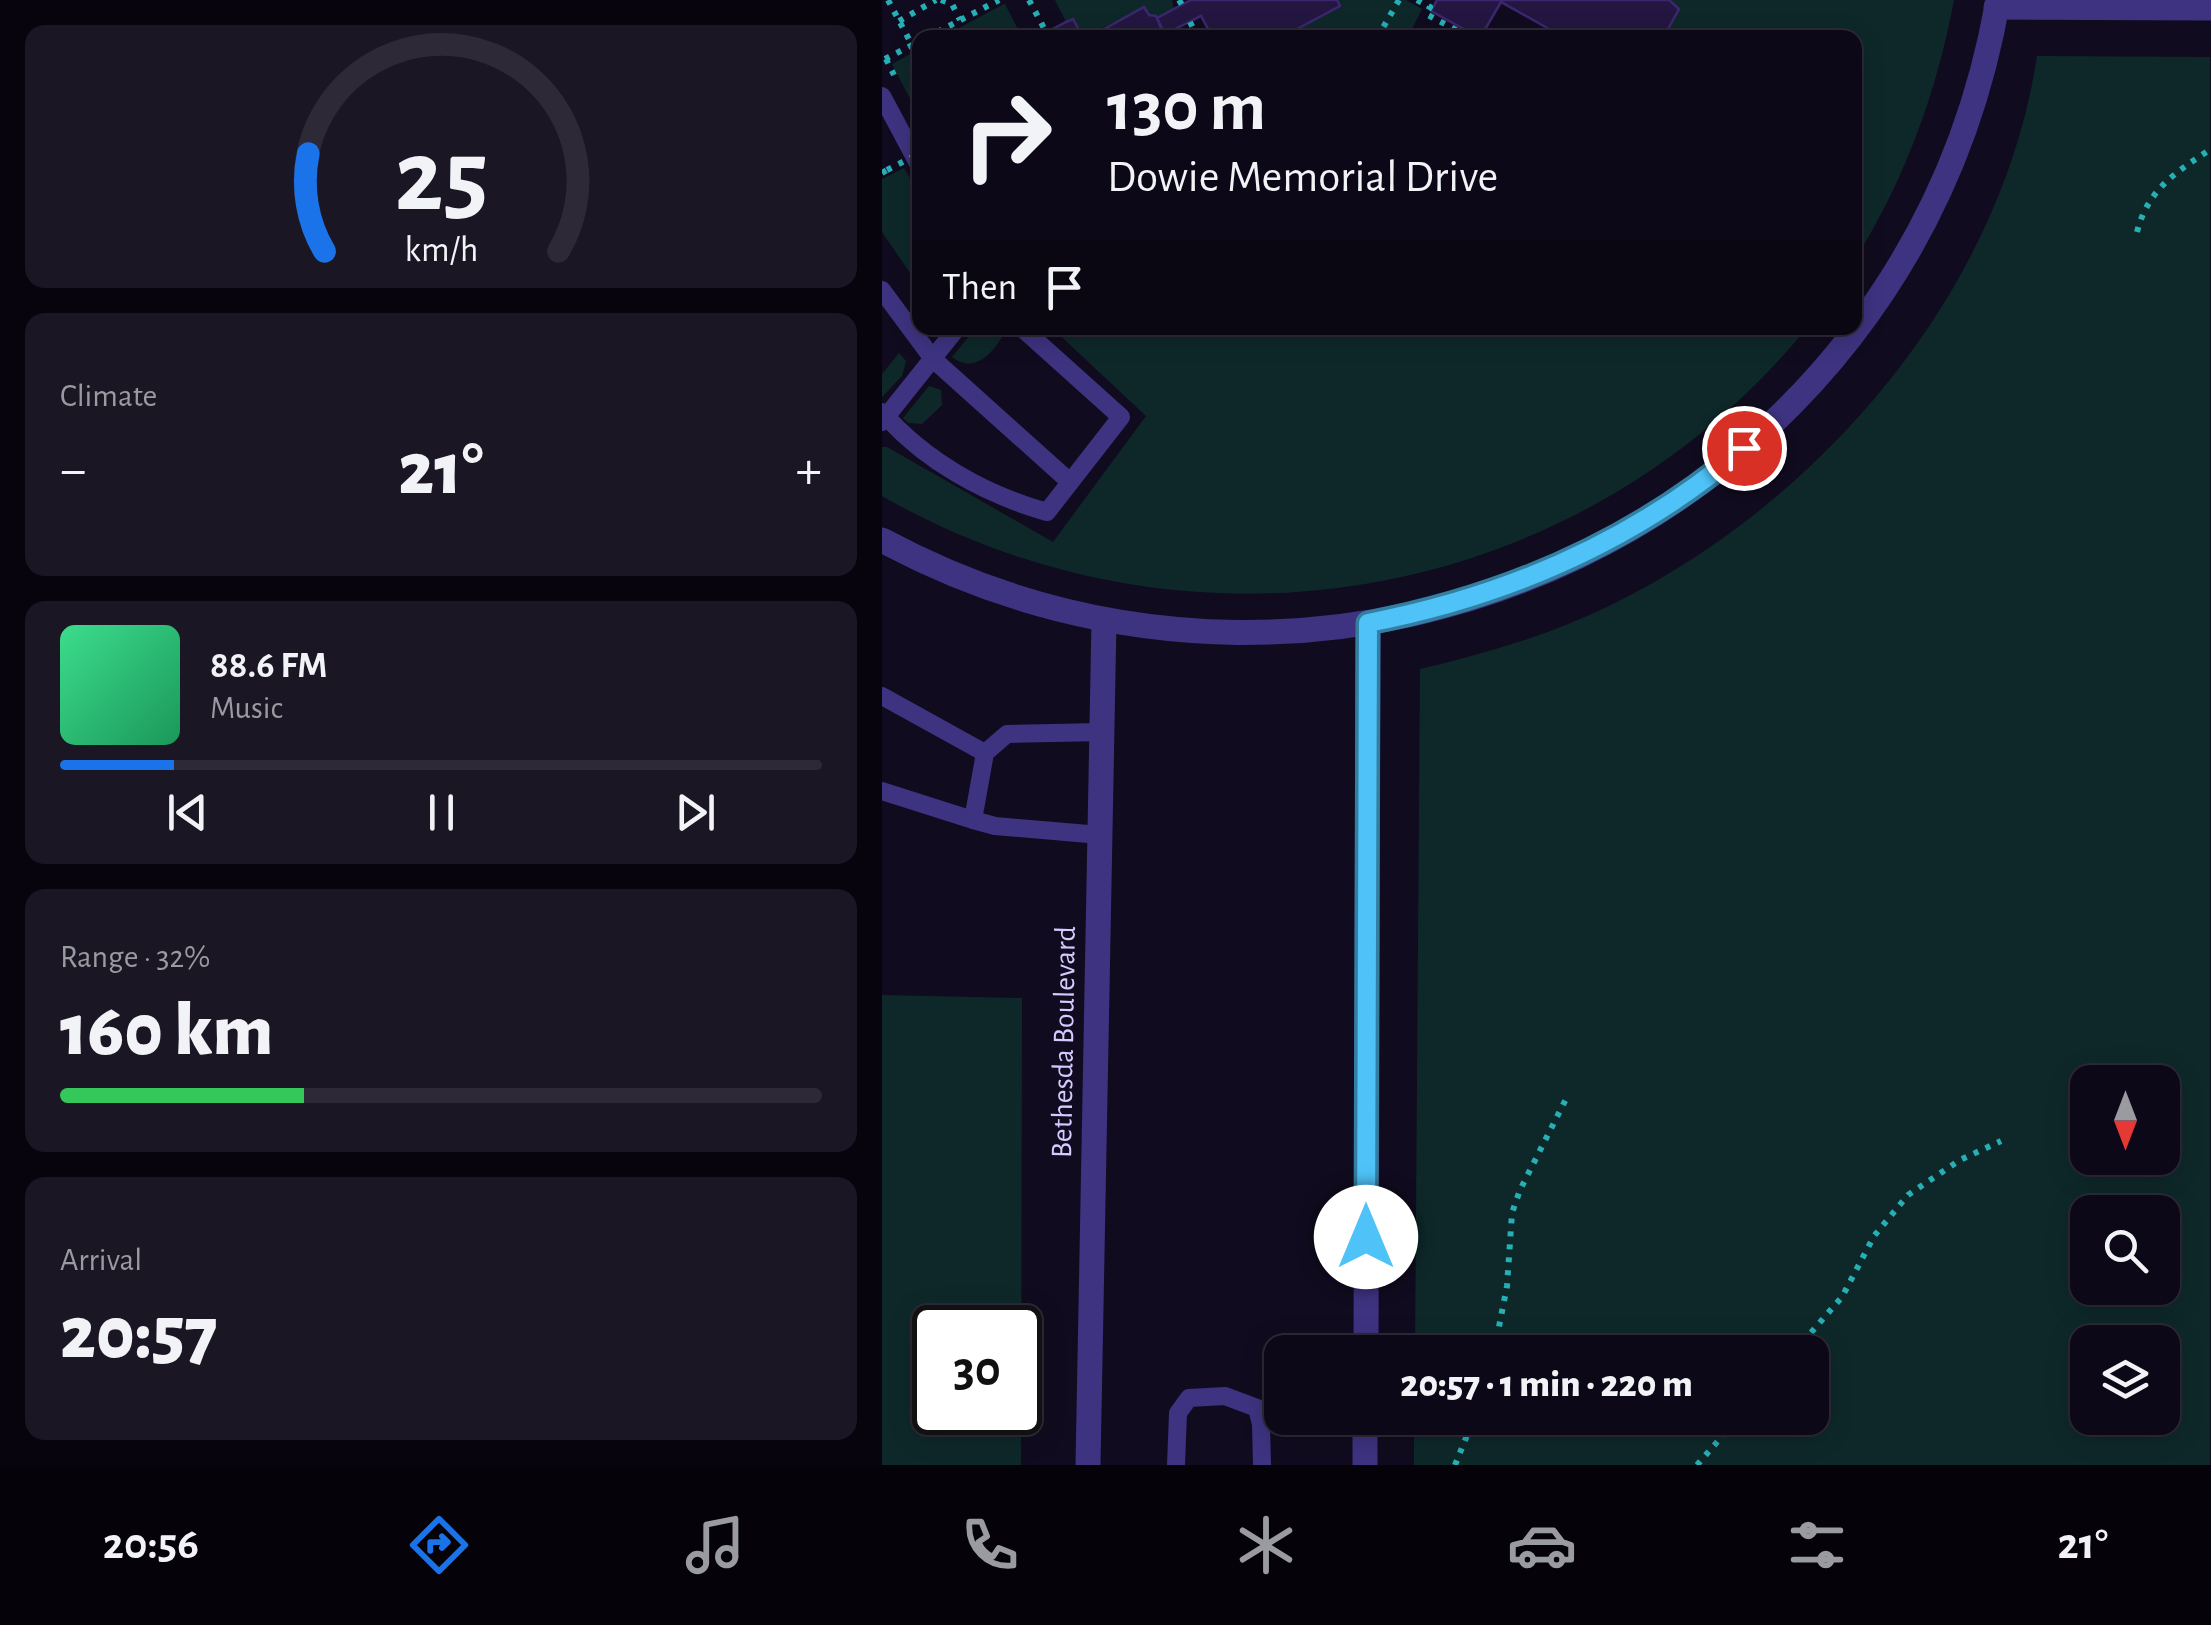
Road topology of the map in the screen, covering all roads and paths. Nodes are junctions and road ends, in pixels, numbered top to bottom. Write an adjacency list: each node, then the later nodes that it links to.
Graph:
1 (888, 0): 11 (path)
2 (938, 0): 7 (path); 11 (path)
3 (999, 0): 10 (path)
4 (1029, 0): 14 (path)
5 (1399, 0): 16 (path)
6 (1417, 0): 17 (path)
7 (953, 2): 10 (path)
8 (1997, 3): 9 (street); 28 (street)
9 (2210, 8)
10 (960, 20): 13 (path)
11 (899, 21): 18 (path)
12 (1190, 22): 15 (path)
13 (941, 30)
14 (1045, 30)
15 (1194, 30)
16 (1382, 30)
17 (1457, 30)
18 (912, 38)
19 (912, 45): 20 (path)
20 (882, 60)
21 (882, 96): 23 (lane)
22 (2210, 149): 26 (path)
23 (912, 151)
24 (912, 157): 25 (path, bridge)
25 (884, 172)
26 (2137, 232)
27 (882, 290): 29 (lane)
28 (1862, 319)
29 (912, 331)
30 (915, 335): 34 (lane)
31 (952, 335): 34 (lane)
32 (1030, 335): 36 (lane)
33 (1851, 335): 39 (street)
34 (933, 359): 35 (lane); 36 (lane)
35 (883, 417): 36 (lane)
36 (1070, 482)
37 (882, 540): 38 (street)
38 (1104, 620): 39 (street); 41 (street, Bethesda Boulevard)
39 (1368, 623): 48 (street)
40 (882, 696): 42 (lane)
41 (1102, 732): 42 (lane); 45 (street, Bethesda Boulevard)
42 (985, 753): 44 (lane)
43 (882, 791): 44 (lane)
44 (973, 820): 45 (lane)
45 (1100, 835): 54 (street, Bethesda Boulevard)
46 (1568, 1095): 49 (path)
47 (2001, 1141): 50 (path)
48 (1366, 1335)
49 (1498, 1335)
50 (1809, 1335)
51 (1365, 1435): 57 (street)
52 (1467, 1435): 58 (path)
53 (1723, 1435): 59 (path)
54 (1088, 1465)
55 (1176, 1465): 56 (lane)
56 (1262, 1465)
57 (1365, 1465)
58 (1455, 1465)
59 (1697, 1465)

